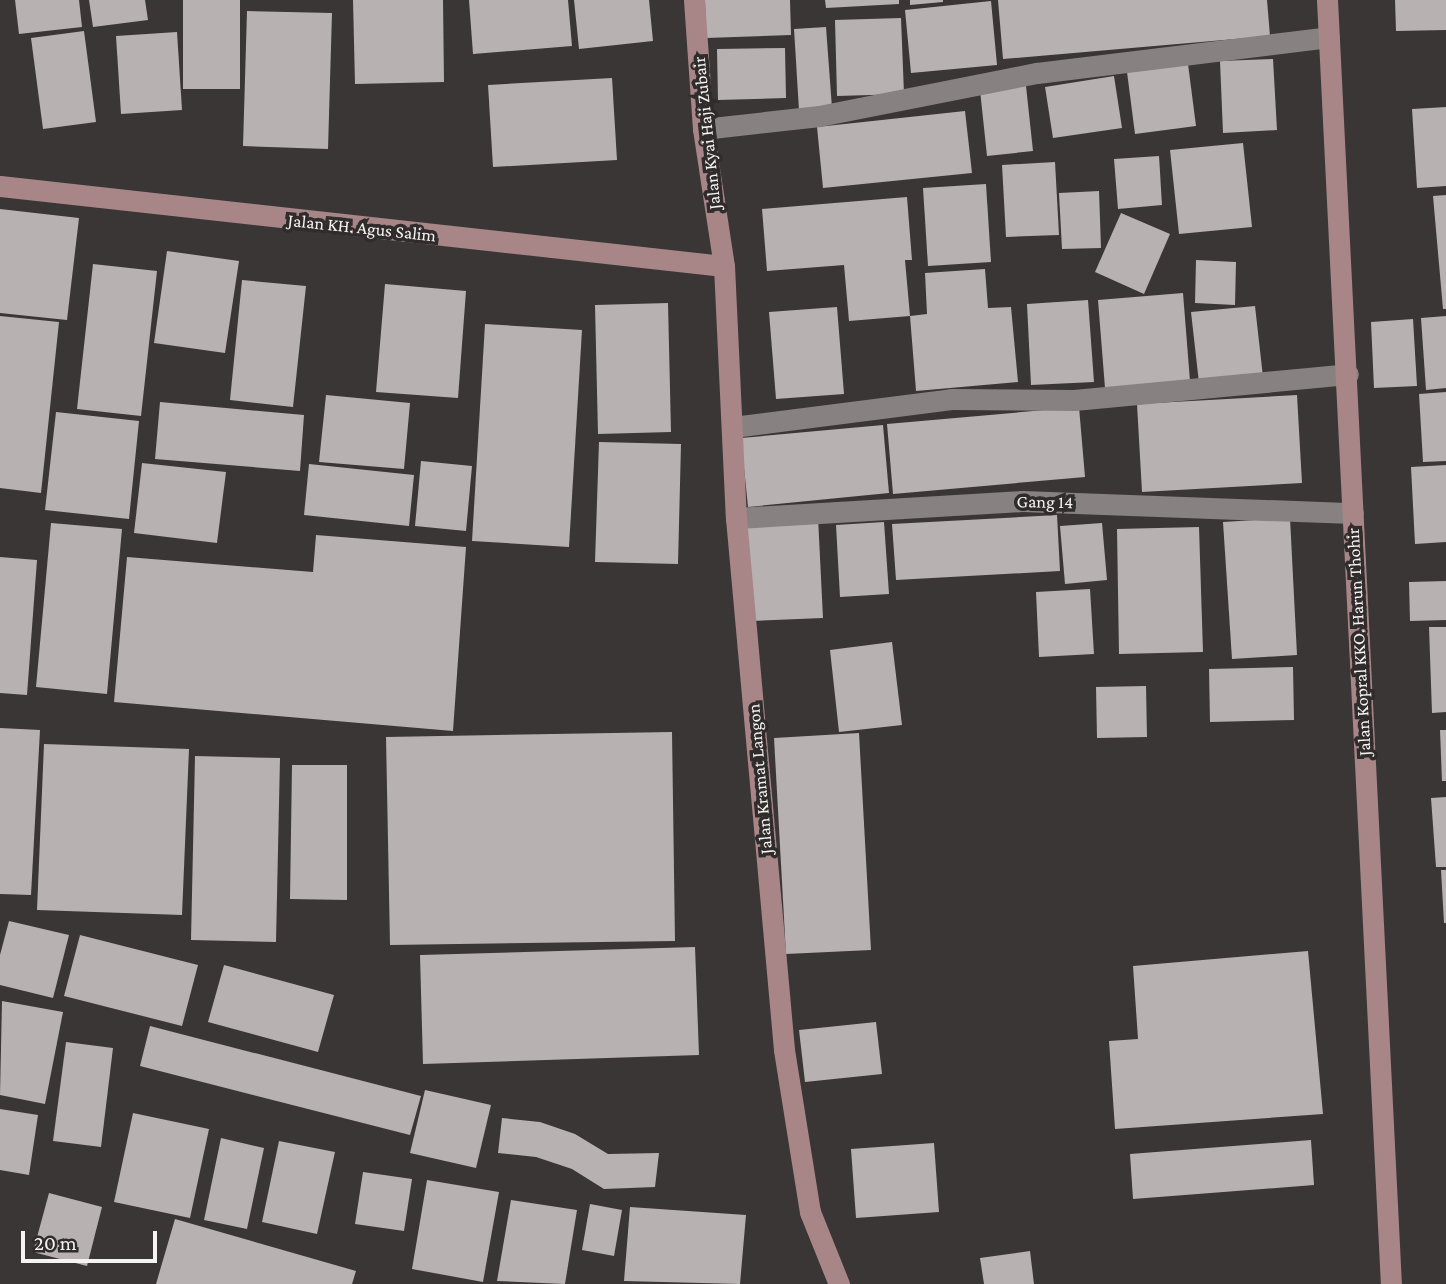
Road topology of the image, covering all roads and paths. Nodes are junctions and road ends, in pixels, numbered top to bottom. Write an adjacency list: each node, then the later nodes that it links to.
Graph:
1 (694, 0): 4 (street, Jalan Kyai Haji Zubair)
2 (1327, 0): 3 (street, Jalan Kopral KKO. Harun Thohir)
3 (1329, 37): 4 (street); 7 (street, Jalan Kopral KKO. Harun Thohir)
4 (703, 129): 6 (street, Jalan Kyai Haji Zubair)
5 (0, 186): 6 (street, Jalan KH. Agus Salim)
6 (724, 266): 8 (street, Jalan Kramat Langon)
7 (1348, 374): 8 (street); 9 (street, Jalan Kopral KKO. Harun Thohir)
8 (733, 427): 10 (street, Jalan Kramat Langon)
9 (1353, 513): 10 (street, Gang 14); 12 (street, Jalan Kopral KKO. Harun Thohir)
10 (736, 518): 11 (street, Jalan Kramat Langon)
11 (839, 1284)
12 (1391, 1284)

